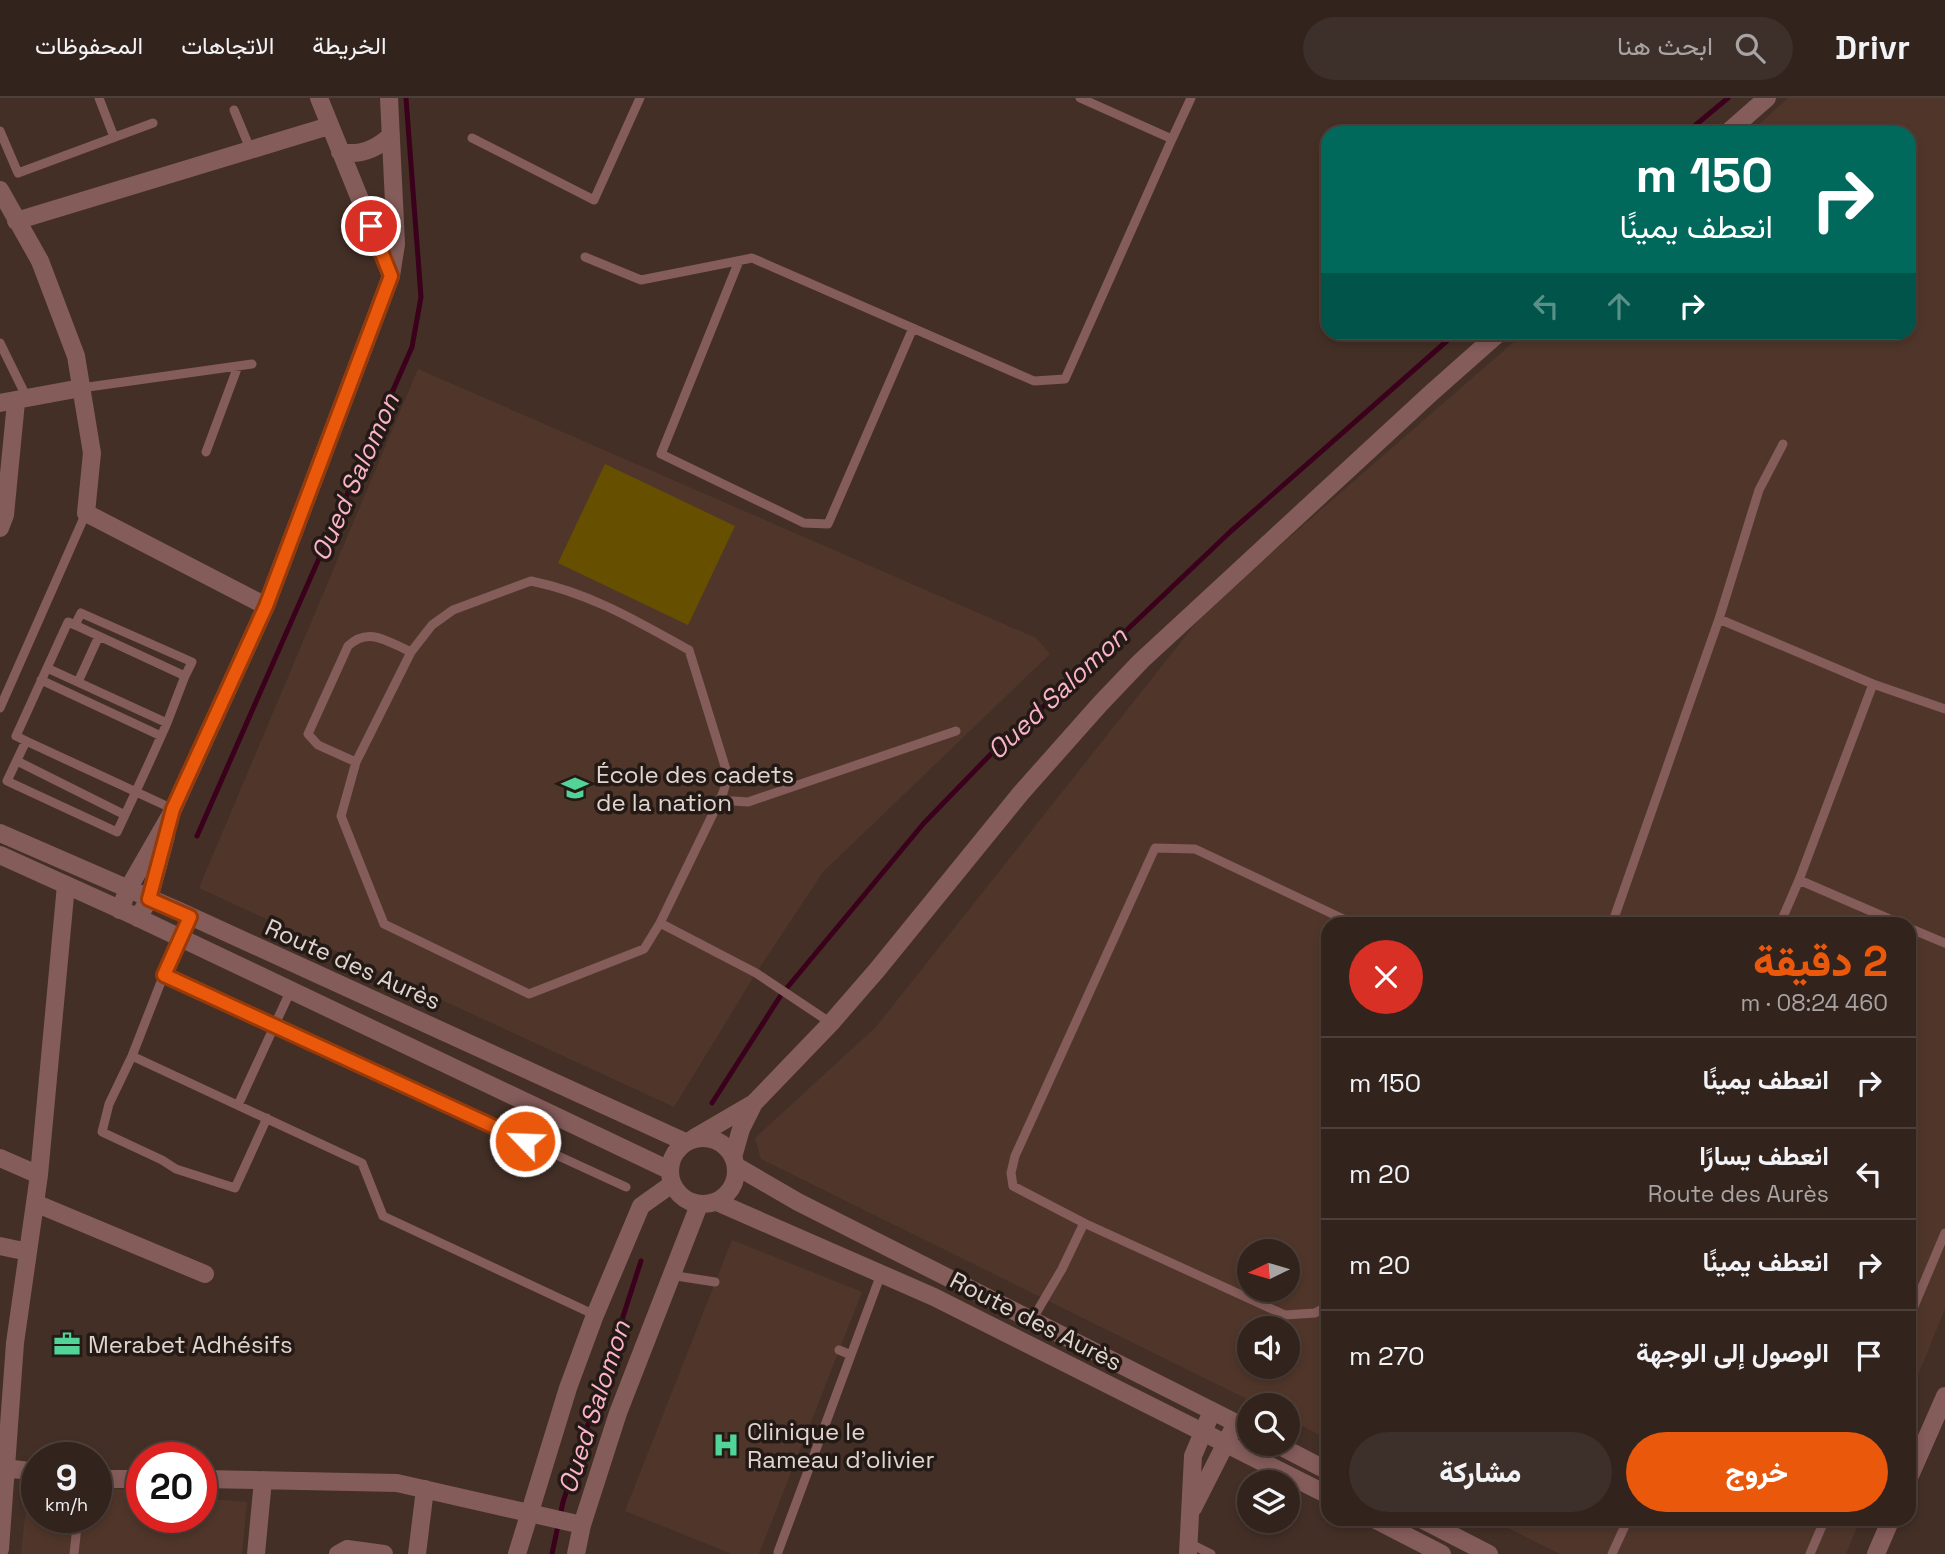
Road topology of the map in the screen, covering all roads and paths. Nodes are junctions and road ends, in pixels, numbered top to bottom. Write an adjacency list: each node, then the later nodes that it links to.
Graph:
1 (99, 98): 15 (lane)
2 (319, 98): 10 (street)
3 (389, 98): 13 (street)
4 (640, 98): 14 (lane)
5 (1080, 98): 16 (lane)
6 (1191, 98): 16 (lane)
7 (1767, 98): 11 (street)
8 (234, 110): 17 (lane)
9 (153, 123): 15 (lane)
10 (329, 126): 17 (street); 18 (street)
11 (1735, 126)
12 (0, 131): 15 (lane)
13 (391, 135): 18 (street); 23 (street)
14 (472, 138)
15 (118, 139)
16 (1172, 139): 24 (lane)
17 (251, 151): 20 (street)
18 (341, 152): 23 (street)
19 (0, 190): 20 (street)
20 (16, 221): 29 (street)
21 (585, 257): 22 (lane)
22 (740, 261): 24 (lane); 24 (lane)
23 (391, 276): 35 (street)
24 (913, 328)
25 (1491, 340): 76 (street)
26 (0, 343): 30 (lane)
27 (252, 364): 28 (lane)
28 (238, 366): 29 (lane); 32 (lane)
29 (81, 388): 30 (street); 33 (street)
30 (14, 401): 34 (street)
31 (1783, 444): 36 (lane)
32 (206, 452)
33 (86, 513): 35 (street); 45 (lane)
34 (0, 528)
35 (266, 606): 55 (street)
36 (1718, 619): 44 (lane); 66 (lane)
37 (75, 625): 38 (lane); 40 (lane); 41 (lane)
38 (99, 636): 41 (lane); 43 (lane)
39 (411, 652): 52 (lane); 52 (lane); 54 (lane)
40 (47, 668): 42 (lane); 43 (lane)
41 (185, 676): 47 (lane)
42 (41, 680): 49 (lane); 50 (lane)
43 (78, 682): 47 (lane)
44 (1873, 684): 46 (lane); 59 (lane)
45 (0, 708)
46 (1945, 709)
47 (167, 723): 49 (lane)
48 (956, 731): 54 (lane)
49 (161, 736): 53 (lane)
50 (26, 741): 51 (lane); 53 (lane)
51 (17, 761): 56 (lane); 56 (lane)
52 (356, 762): 70 (lane)
53 (135, 791): 55 (lane); 56 (lane)
54 (719, 800): 70 (lane)
55 (173, 809): 61 (street); 62 (street)
56 (125, 815)
57 (0, 833): 61 (street, Route des Aurès)
58 (0, 855): 60 (street, Route des Aurès)
59 (1799, 880): 67 (lane); 68 (lane)
60 (66, 886): 63 (street, Route des Aurès); 85 (street)
61 (128, 890): 62 (street, Route des Aurès); 63 (street)
62 (149, 899): 64 (street, Route des Aurès); 69 (street)
63 (120, 910): 69 (street, Route des Aurès)
64 (190, 917): 72 (lane); 82 (street, Route des Aurès)
65 (1339, 917): 90 (lane)
66 (1614, 917)
67 (1783, 917)
68 (1885, 917)
69 (138, 918): 72 (street, Route des Aurès)
70 (660, 923): 76 (lane)
71 (1916, 931): 73 (lane)
72 (179, 939): 74 (lane); 75 (street, Route des Aurès)
73 (1945, 943)
74 (164, 975): 77 (lane); 78 (lane)
75 (290, 992): 77 (lane); 86 (street, Route des Aurès)
76 (831, 1023): 79 (street)
77 (274, 1026): 80 (lane); 87 (lane)
78 (132, 1056): 80 (lane); 81 (lane)
79 (754, 1103): 82 (street); 84 (street)
80 (238, 1105): 81 (lane)
81 (267, 1118): 100 (lane)
82 (690, 1140): 84 (street); 86 (street)
83 (0, 1158): 85 (street)
84 (734, 1161): 89 (street); 101 (street, Route des Aurès)
85 (39, 1175): 88 (street)
86 (670, 1177): 89 (street); 100 (street)
87 (626, 1187)
88 (35, 1203): 93 (street); 94 (street)
89 (708, 1203): 95 (street, Route des Aurès); 96 (street)
90 (1084, 1223): 99 (lane); 101 (lane)
91 (1945, 1233): 98 (lane)
92 (0, 1246): 93 (street)
93 (28, 1251): 102 (street)
94 (205, 1274)
95 (881, 1274): 104 (lane); 108 (street, Route des Aurès)
96 (670, 1275): 97 (lane); 122 (street)
97 (715, 1282)
98 (1916, 1301)
99 (1321, 1310)
100 (595, 1315): 120 (street)
101 (1032, 1320): 106 (street, Route des Aurès)
102 (8, 1342): 114 (street)
103 (839, 1350): 104 (lane)
104 (851, 1355): 131 (lane)
105 (1945, 1396): 112 (street)
106 (1212, 1411): 107 (street, Route des Aurès); 108 (street)
107 (1237, 1423)
108 (1203, 1431): 110 (street, Route des Aurès); 121 (street)
109 (1237, 1432): 110 (street)
110 (1226, 1443): 119 (street, Route des Aurès); 121 (street)
111 (1299, 1456): 113 (street)
112 (1916, 1462)
113 (1321, 1467)
114 (5, 1468): 115 (street); 129 (street)
115 (21, 1470)
116 (217, 1479): 117 (street)
117 (263, 1480): 118 (street); 133 (street)
118 (425, 1489): 120 (street); 136 (street)
119 (1321, 1491)
120 (529, 1511): 122 (street); 137 (street)
121 (1192, 1511): 130 (street)
122 (582, 1525): 138 (street)
123 (1388, 1526): 140 (street)
124 (1435, 1526): 141 (street)
125 (1625, 1526): 142 (lane)
126 (1822, 1526): 143 (lane)
127 (1888, 1526): 144 (street)
128 (76, 1533): 132 (lane)
129 (0, 1549)
130 (1188, 1549): 139 (lane)
131 (778, 1552)
132 (74, 1554)
133 (256, 1554)
134 (338, 1554): 135 (street)
135 (384, 1554)
136 (417, 1554)
137 (517, 1554)
138 (576, 1554)
139 (1211, 1554)
140 (1442, 1554)
141 (1489, 1554)
142 (1612, 1554)
143 (1810, 1554)
144 (1876, 1554)

